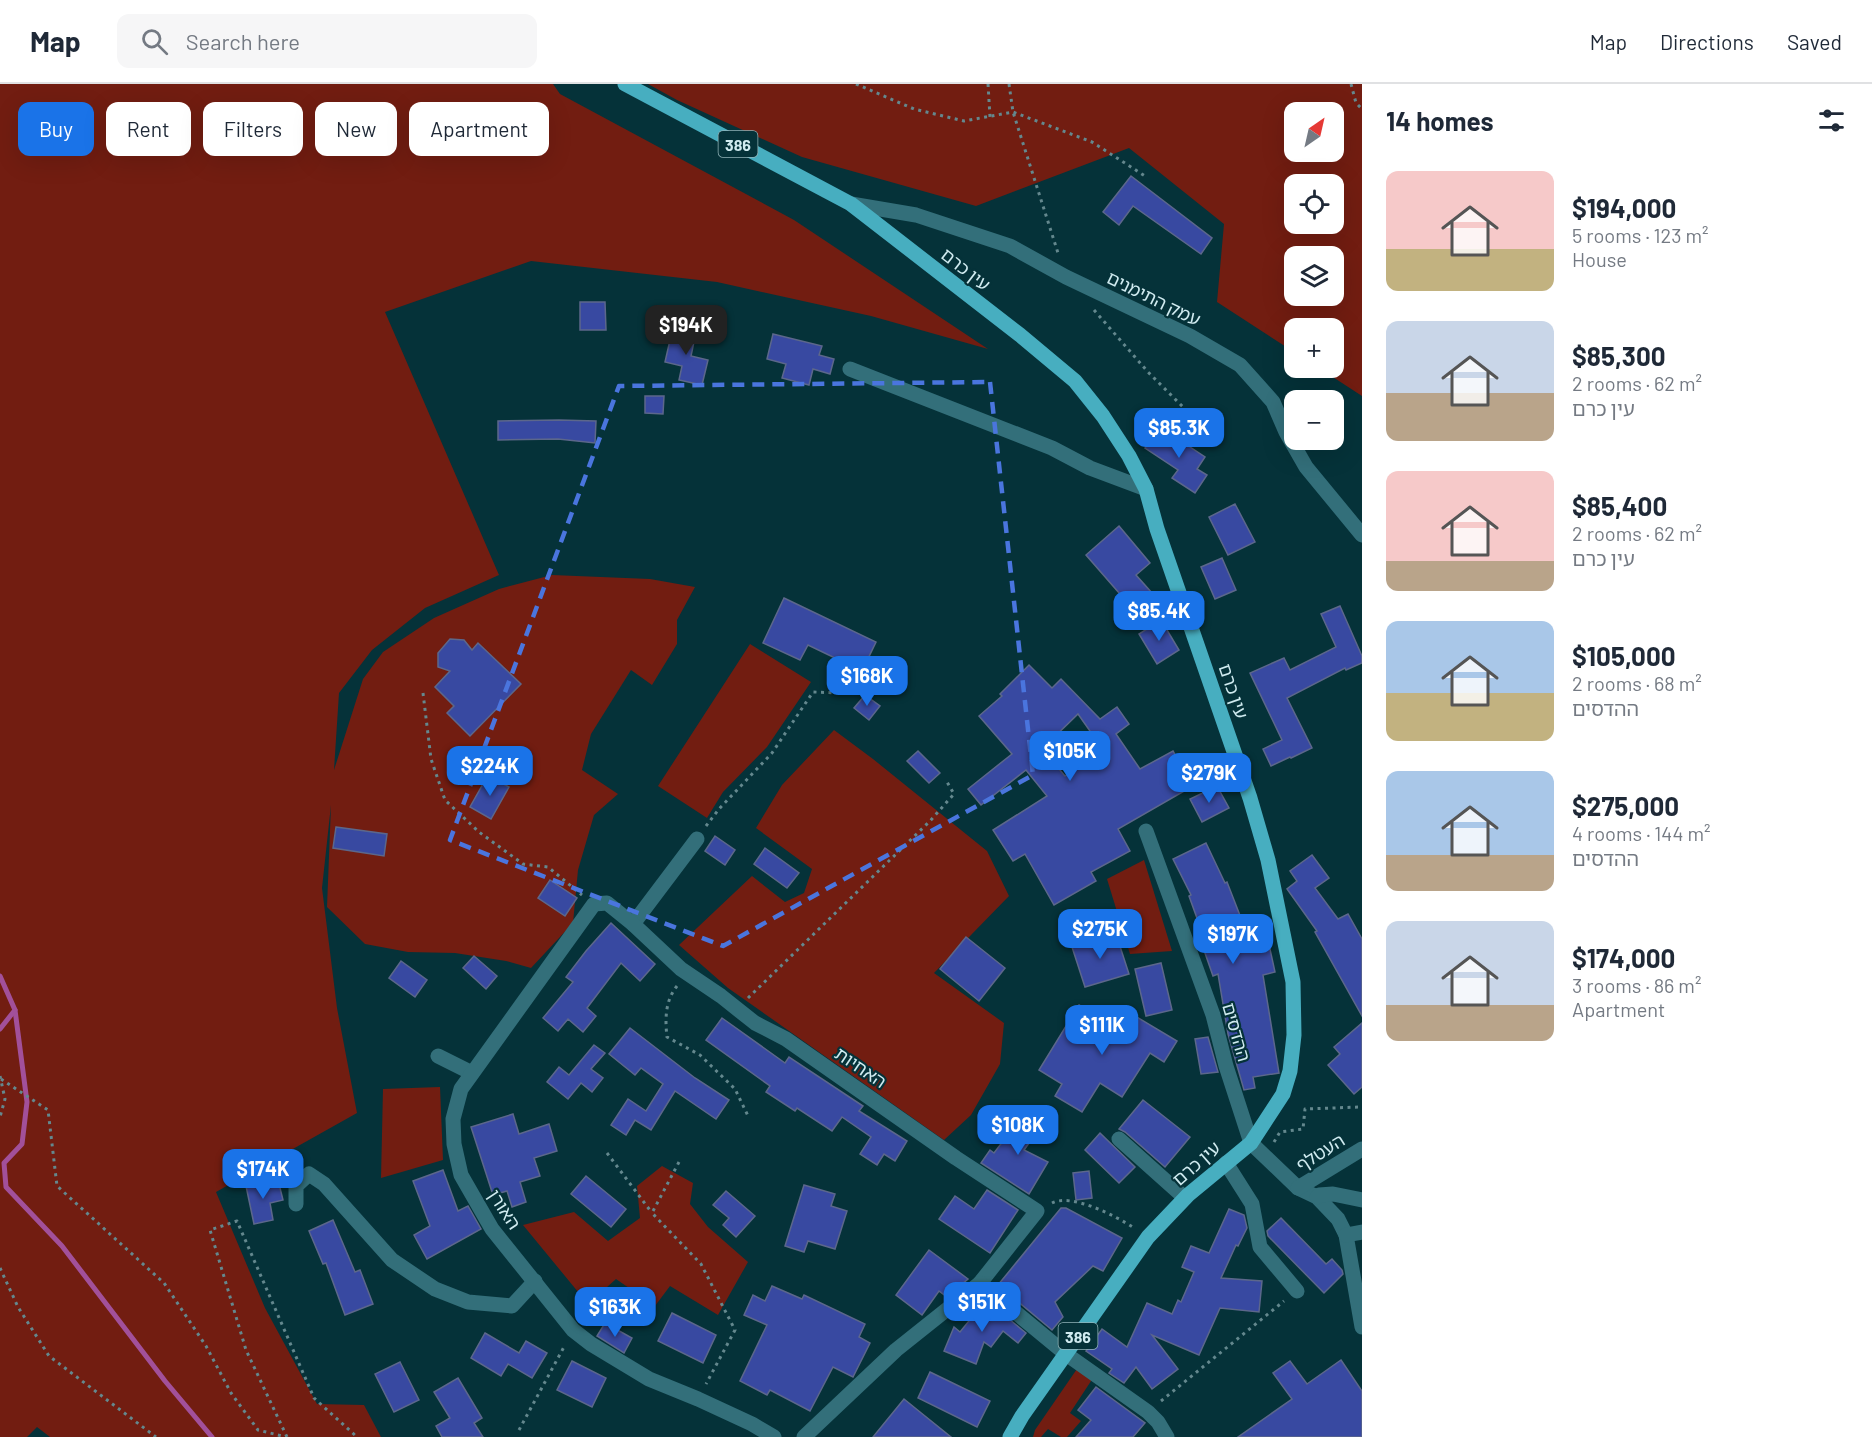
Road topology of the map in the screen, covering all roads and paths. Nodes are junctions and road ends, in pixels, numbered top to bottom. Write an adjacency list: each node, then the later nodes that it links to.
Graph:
1 (625, 84): 10 (main road, 386)
2 (856, 84): 8 (path)
3 (988, 84): 8 (path)
4 (1009, 84): 7 (path)
5 (1351, 84): 6 (path)
6 (1362, 109)
7 (1013, 112): 8 (path); 9 (path); 11 (path)
8 (990, 117)
9 (1145, 176)
10 (851, 204): 11 (street, עמק התימנים); 15 (main road, עין כרם / 386)
11 (1066, 277): 16 (street, עמק התימנים)
12 (1088, 303): 14 (path)
13 (850, 369): 15 (street)
14 (1184, 408)
15 (1146, 489): 33 (main road, עין כרם / 386)
16 (1362, 535)
17 (864, 674): 21 (path)
18 (423, 693): 22 (path)
19 (947, 782): 25 (path)
20 (1146, 831): 33 (street, ההדסים)
21 (697, 839): 23 (street)
22 (594, 904): 23 (street, האחיות); 27 (street, האורן)
23 (633, 924): 24 (street, האחיות)
24 (687, 973): 25 (street, האחיות); 31 (path)
25 (737, 1009): 44 (street, האחיות)
26 (438, 1056): 27 (street)
27 (472, 1073): 50 (street, האורן)
28 (0, 1077): 30 (path); 61 (path)
29 (1362, 1106): 36 (path)
30 (0, 1117)
31 (748, 1118)
32 (1119, 1139): 41 (street)
33 (1251, 1143): 36 (street); 38 (main road, עין כרם / 386)
34 (1362, 1149): 39 (street, העטלף)
35 (607, 1153): 45 (path)
36 (1264, 1156): 39 (street)
37 (679, 1162): 45 (path)
38 (1226, 1163): 41 (main road, עין כרם / 386); 52 (street)
39 (1298, 1188): 40 (street)
40 (1317, 1197): 42 (street); 47 (street)
41 (1185, 1198): 48 (main road, עין כרם / 386)
42 (1362, 1200)
43 (296, 1204): 50 (street)
44 (1037, 1211): 48 (path); 51 (street)
45 (652, 1213): 56 (path)
46 (1362, 1232): 47 (street)
47 (1346, 1235): 53 (street)
48 (1148, 1237): 55 (main road, עין כרם / 386)
49 (0, 1268): 60 (path)
50 (535, 1281): 54 (street, האורן)
51 (980, 1282): 55 (street); 64 (street)
52 (1297, 1291): 57 (path)
53 (1362, 1327)
54 (573, 1330): 56 (street, האורן); 58 (path)
55 (1066, 1354): 57 (street); 65 (main road, עין כרם / 386)
56 (699, 1399): 63 (street, האורן)
57 (1148, 1412): 59 (street)
58 (519, 1430)
59 (1161, 1435)
60 (156, 1437)
61 (286, 1437): 62 (path)
62 (357, 1437)
63 (774, 1437)
64 (804, 1437)
65 (1010, 1437)

